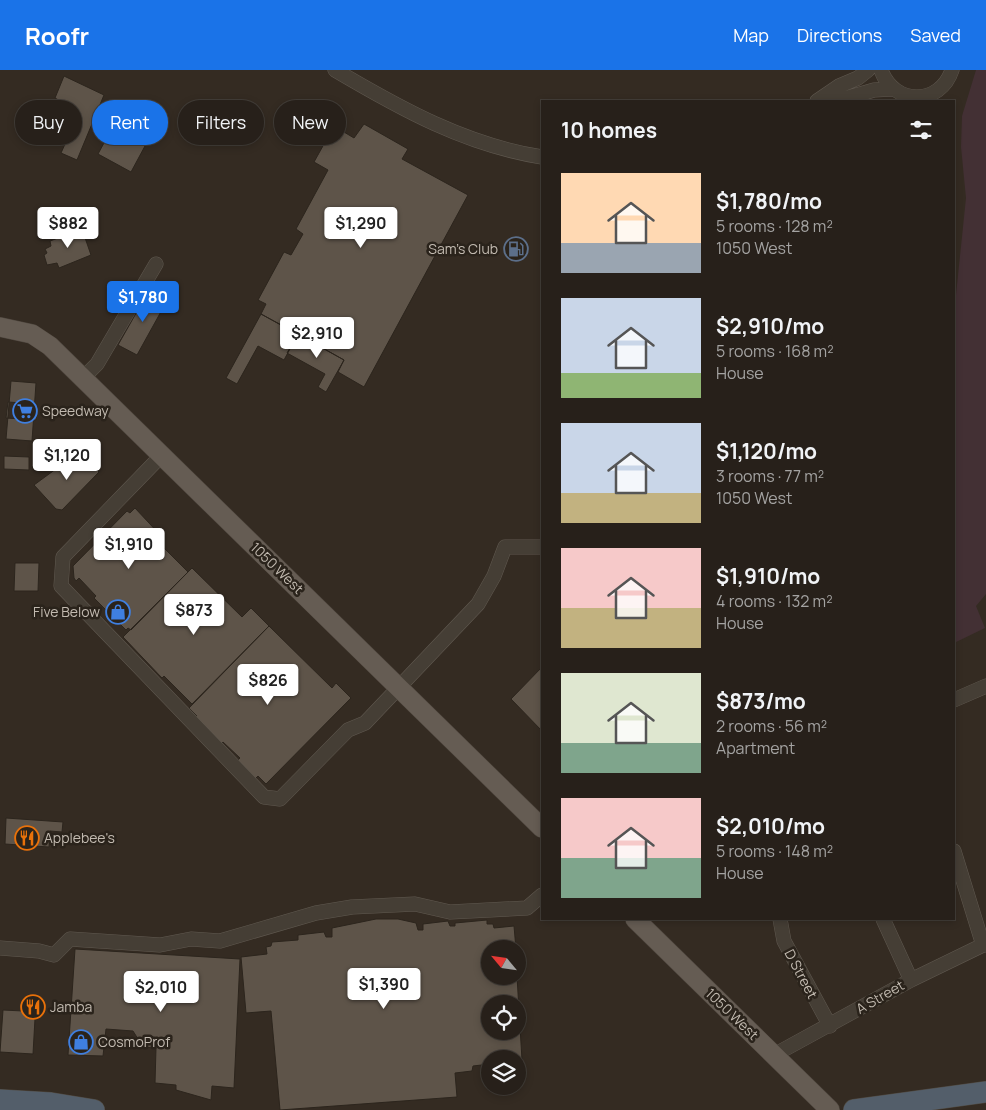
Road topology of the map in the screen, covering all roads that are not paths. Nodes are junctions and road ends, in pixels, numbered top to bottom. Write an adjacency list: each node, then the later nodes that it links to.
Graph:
1 (335, 70): 11 (street)
2 (868, 70): 8 (street)
3 (881, 70): 6 (street)
4 (952, 70): 5 (street)
5 (944, 86): 7 (street); 10 (street)
6 (892, 89): 7 (street); 9 (street)
7 (911, 99)
8 (822, 100)
9 (839, 100)
10 (944, 100)
11 (541, 157)
12 (156, 264): 14 (street)
13 (0, 327): 14 (main road, 1050 West)
14 (83, 378): 15 (main road, 1050 West)
15 (161, 456): 18 (main road, 1050 West); 18 (street)
16 (541, 547): 18 (street)
17 (986, 686): 19 (street)
18 (399, 687): 20 (main road, 1050 West)
19 (955, 700)
20 (541, 827)
21 (955, 855): 26 (street)
22 (541, 896): 27 (street)
23 (636, 920): 30 (main road, 1050 West)
24 (780, 920): 29 (street, D Street)
25 (883, 920): 28 (street)
26 (985, 944): 28 (street, A Street)
27 (0, 948)
28 (911, 980): 29 (street, A Street)
29 (830, 1026): 30 (street, A Street)
30 (774, 1055): 34 (main road, 1050 West)
31 (986, 1092): 35 (highway)
32 (0, 1100): 33 (highway)
33 (94, 1110)
34 (830, 1110)
35 (854, 1110)

